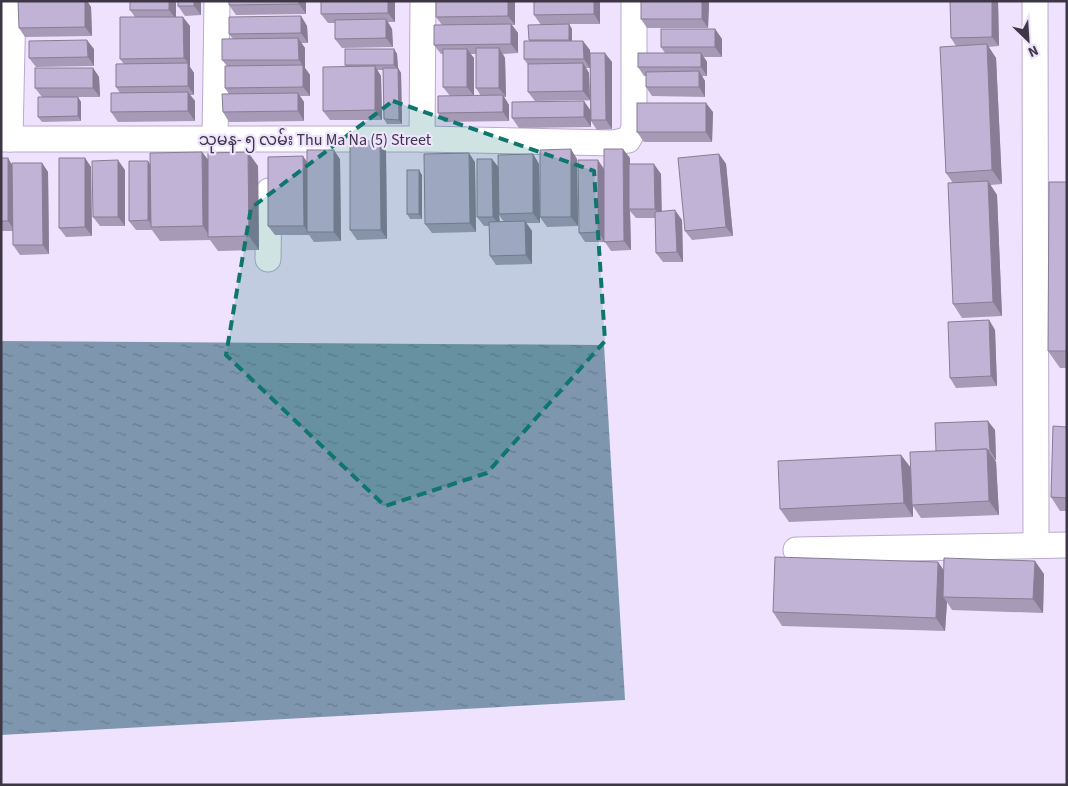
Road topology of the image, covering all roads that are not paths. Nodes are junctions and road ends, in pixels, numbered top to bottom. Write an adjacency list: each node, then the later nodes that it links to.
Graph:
1 (13, 1): 6 (street)
2 (217, 1): 7 (street)
3 (423, 1): 8 (street)
4 (634, 1): 8 (street, သုမန- ၅ လမ်း Thu Ma Na (5) Street)
5 (1035, 1): 11 (street)
6 (6, 139): 7 (street, သုမန- ၅ လမ်း Thu Ma Na (5) Street)
7 (215, 139): 9 (street, သုမန- ၅ လမ်း Thu Ma Na (5) Street)
8 (422, 139): 9 (street, သုမန- ၅ လမ်း Thu Ma Na (5) Street)
9 (269, 155): 10 (street)
10 (268, 259)
11 (1036, 545): 12 (street); 13 (street)
12 (1067, 545)
13 (796, 550)

